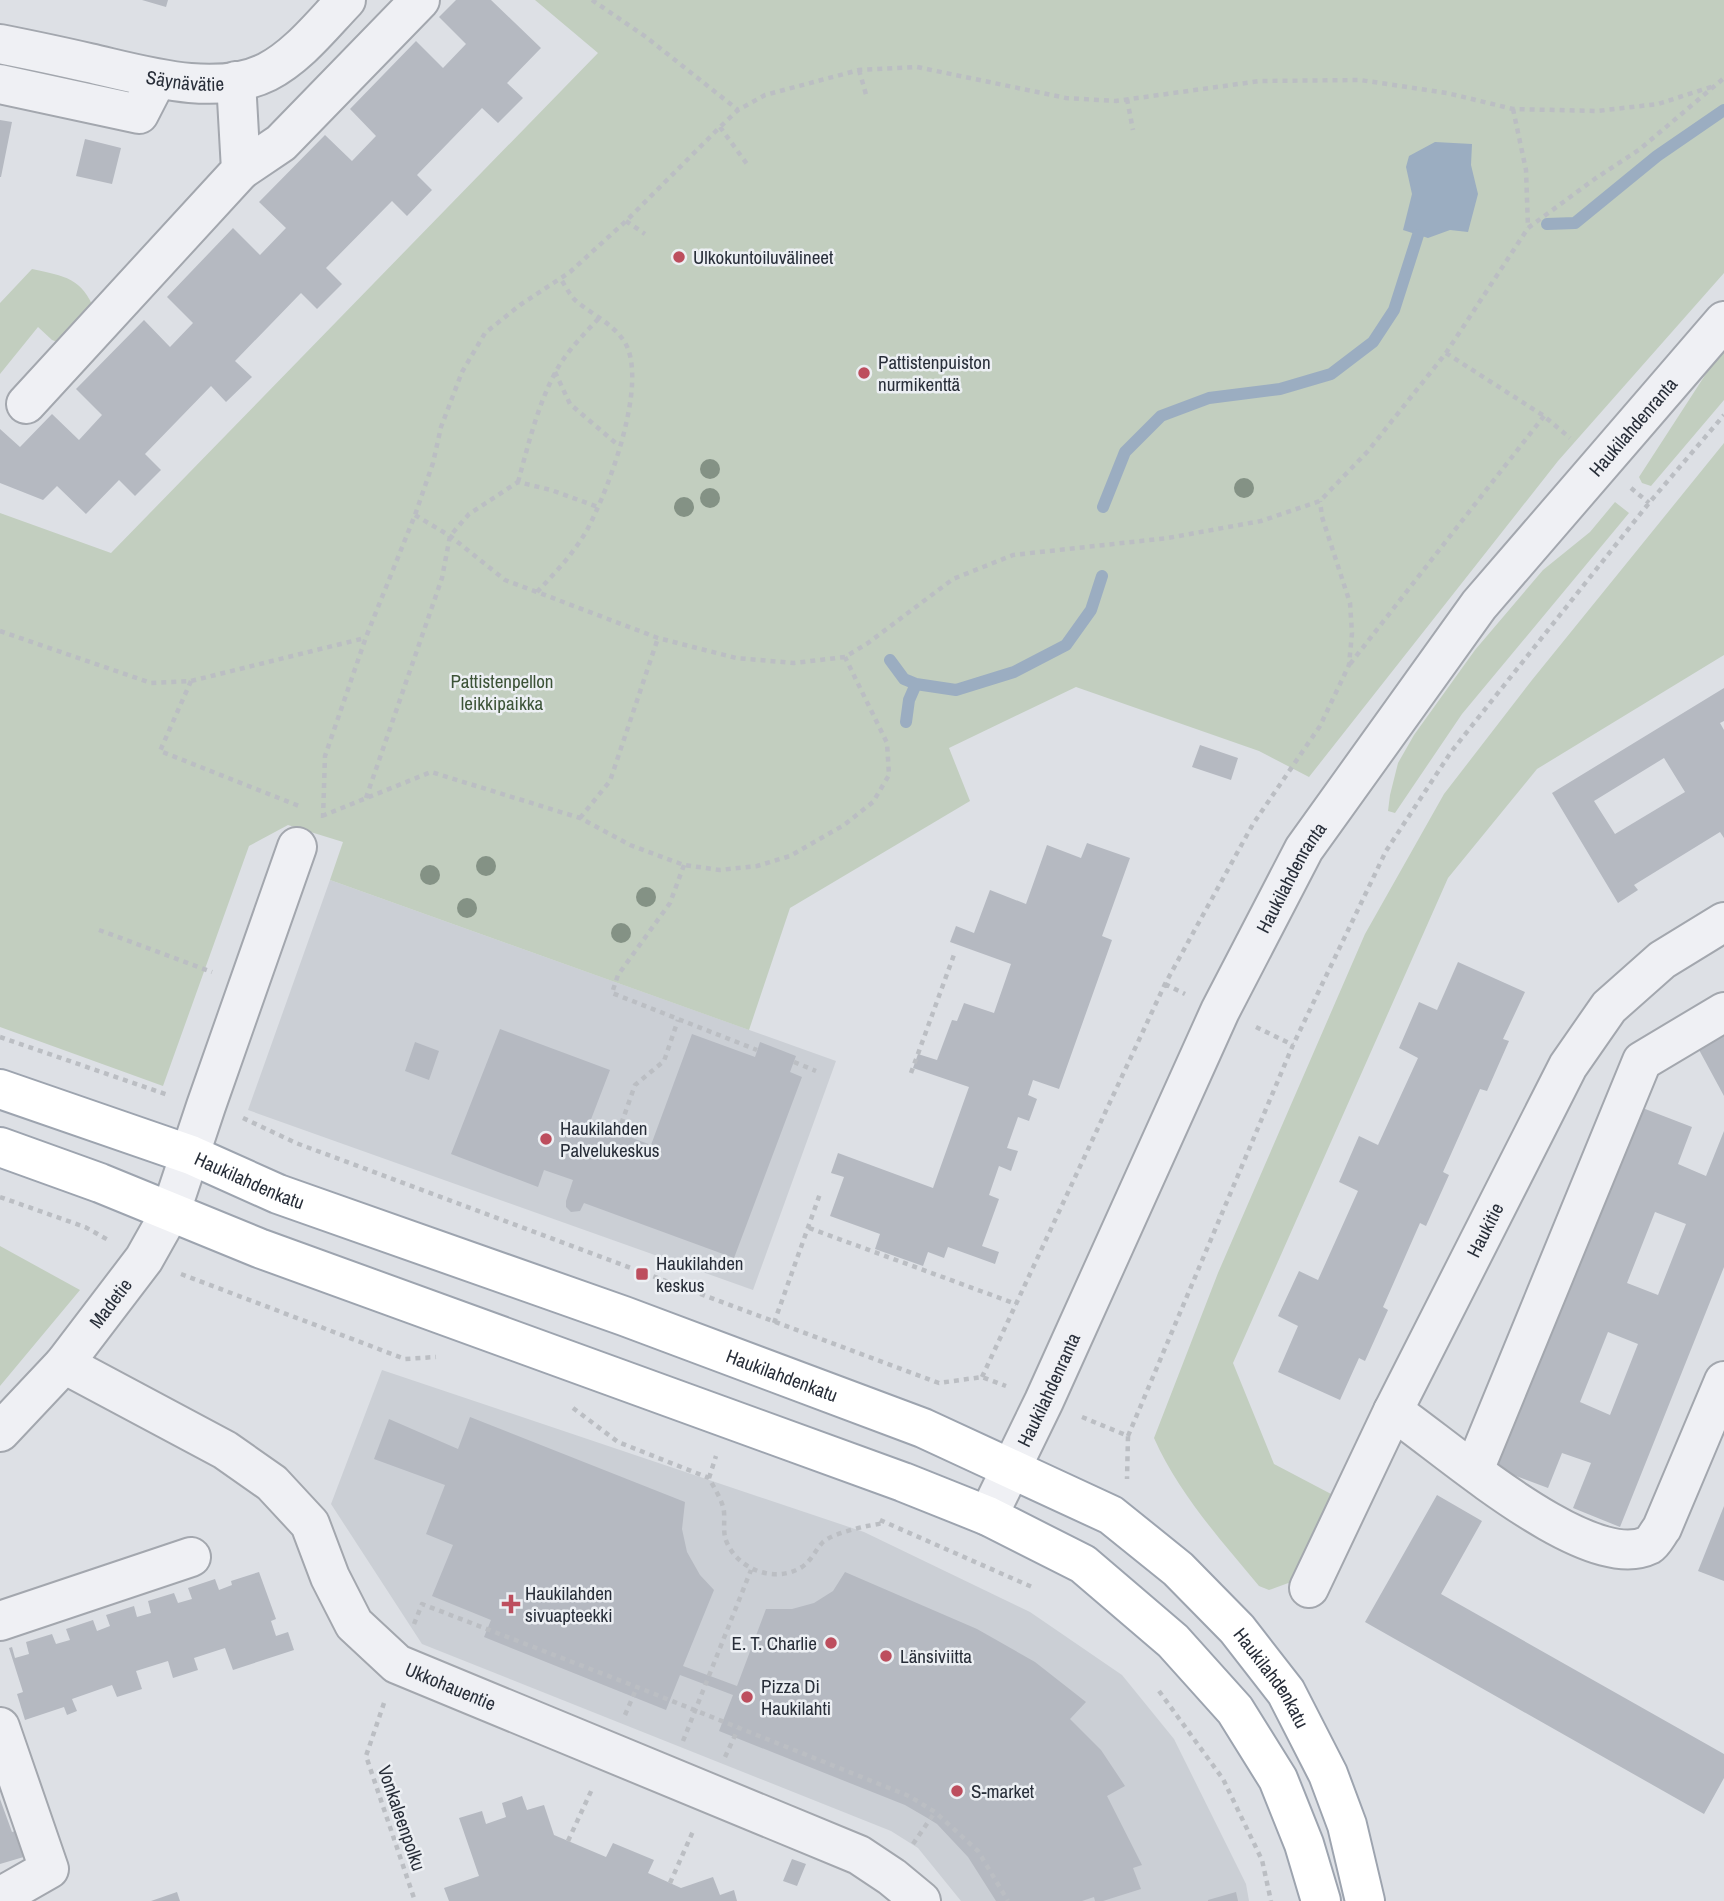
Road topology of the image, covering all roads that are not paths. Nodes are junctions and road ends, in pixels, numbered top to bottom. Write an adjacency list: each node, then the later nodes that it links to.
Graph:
1 (346, 0): 5 (street, Säynävätie)
2 (420, 0): 7 (street)
3 (0, 44): 4 (street, Säynävätie)
4 (157, 79): 5 (street, Säynävätie); 6 (street)
5 (236, 81): 7 (street)
6 (0, 84)
7 (240, 170): 9 (street)
8 (1724, 321): 21 (street, Haukilahdenranta)
9 (26, 404)
10 (297, 847): 15 (street, Madetie)
11 (1724, 922): 19 (street, Haukitie)
12 (1724, 1012): 22 (street)
13 (0, 1089): 15 (main road, Haukilahdenkatu)
14 (0, 1147): 16 (main road)
15 (191, 1155): 16 (street, Madetie); 21 (main road, Haukilahdenkatu)
16 (171, 1212): 17 (street, Madetie); 23 (main road)
17 (64, 1364): 20 (street, Madetie); 29 (street, Ukkohauentie)
18 (1724, 1381): 22 (street)
19 (1393, 1411): 22 (street); 25 (street, Haukitie)
20 (0, 1432)
21 (1010, 1467): 23 (street, Haukilahdenranta); 31 (main road, Haukilahdenkatu)
22 (1474, 1470)
23 (988, 1516): 30 (main road)
24 (191, 1557): 26 (street)
25 (1310, 1588)
26 (0, 1621)
27 (3, 1743): 28 (street)
28 (0, 1897)
29 (921, 1901)
30 (1321, 1901)
31 (1365, 1901)

